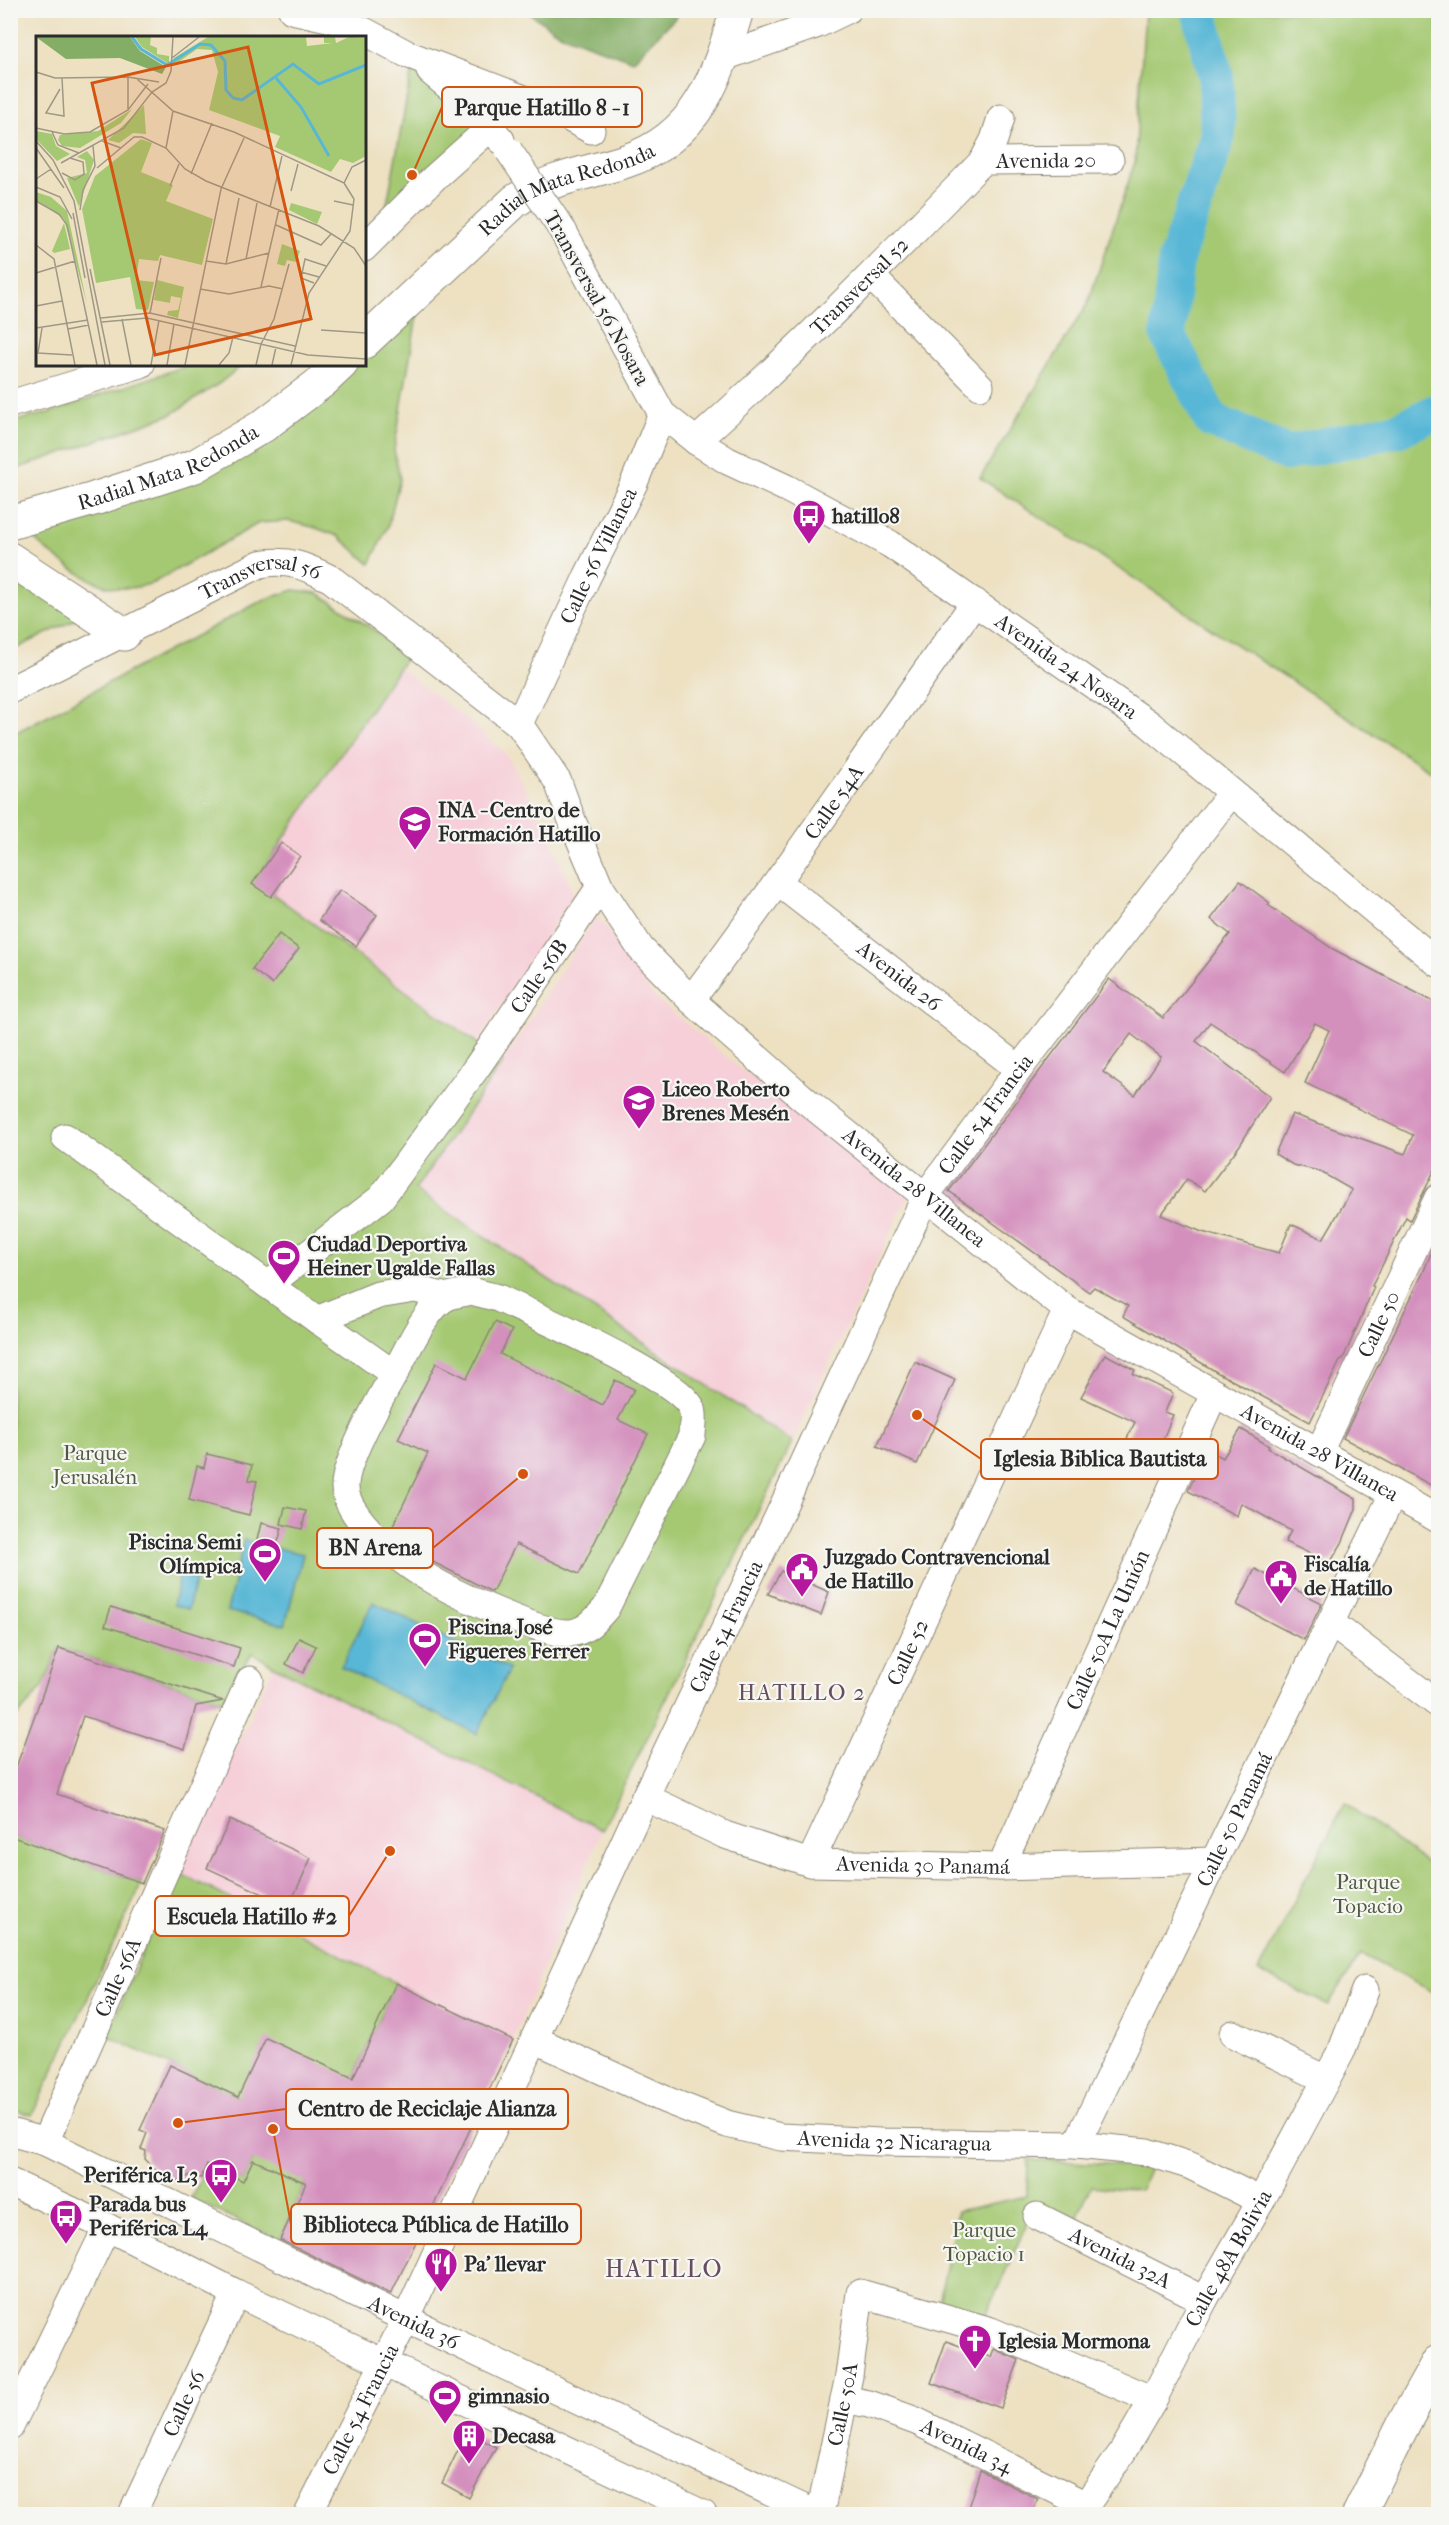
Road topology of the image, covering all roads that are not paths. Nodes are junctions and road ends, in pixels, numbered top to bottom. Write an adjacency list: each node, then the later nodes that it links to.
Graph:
1 (292, 10): 4 (street)
2 (847, 10): 6 (street)
3 (736, 14): 6 (main road, Radial Mata Redonda)
4 (326, 28): 5 (street)
5 (407, 54): 8 (street, Transversal 56 Nosara); 9 (street)
6 (721, 58): 14 (main road, Radial Mata Redonda)
7 (1001, 118): 11 (street, Transversal 52)
8 (491, 127): 12 (street); 19 (street, Transversal 56 Nosara, bridge)
9 (591, 130)
10 (1110, 160): 11 (street, Avenida 20)
11 (983, 161): 13 (street, Transversal 52)
12 (366, 246)
13 (871, 276): 17 (street); 20 (street, Transversal 52)
14 (366, 340)
15 (134, 366): 18 (street)
16 (339, 366): 21 (main road, Radial Mata Redonda)
17 (980, 386)
18 (10, 404)
19 (662, 414): 20 (street, Avenida 24 Nosara); 26 (street, Calle 56 Villanea)
20 (696, 441): 23 (street, Avenida 24 Nosara)
21 (10, 522)
22 (10, 559): 24 (main road)
23 (975, 602): 29 (street, Avenida 24 Nosara); 30 (street, Calle 54A)
24 (124, 634): 25 (street, Transversal 56); 27 (street, Transversal 56)
25 (10, 690)
26 (532, 695): 27 (street); 28 (street, Calle 56 Villanea)
27 (496, 705): 28 (street, Transversal 56)
28 (519, 724): 31 (street, Avenida 28 Villanea)
29 (1232, 793): 32 (street, Avenida 24 Nosara); 34 (street, Calle 54 Francia)
30 (779, 883): 33 (street, Calle 54A); 34 (street, Avenida 26)
31 (600, 887): 33 (street, Avenida 28 Villanea); 38 (street, Calle 56B)
32 (1438, 963)
33 (691, 1000): 36 (street, Avenida 28 Villanea)
34 (1019, 1069): 36 (street, Calle 54 Francia)
35 (65, 1137): 38 (street)
36 (926, 1195): 40 (street, Avenida 28 Villanea); 50 (street, Calle 54 Francia)
37 (1438, 1198): 44 (street, Calle 50)
38 (268, 1285): 41 (street)
39 (447, 1297): 41 (street); 42 (street); 42 (street)
40 (1066, 1310): 43 (street, Avenida 28 Villanea); 52 (street, Calle 52)
41 (317, 1320): 42 (street)
42 (394, 1374)
43 (1214, 1394): 44 (street, Avenida 28 Villanea); 53 (street, Calle 50A La Unión)
44 (1319, 1452): 45 (street, Avenida 28 Villanea)
45 (1393, 1494): 46 (street, Avenida 28 Villanea); 47 (street, Calle 50 Panamá)
46 (1438, 1519)
47 (1331, 1623): 49 (street); 51 (street, Calle 50 Panamá)
48 (250, 1680): 59 (street, Calle 56A)
49 (1438, 1704)
50 (645, 1797): 52 (street, Avenida 30 Panamá); 56 (street, Calle 54 Francia)
51 (1215, 1861): 53 (street, Avenida 30 Panamá); 60 (street, Calle 50 Panamá)
52 (810, 1863): 53 (street, Avenida 30 Panamá)
53 (1001, 1867)
54 (1365, 1990): 57 (street, Calle 48A Bolivia)
55 (1233, 2034): 57 (street)
56 (534, 2039): 60 (street, Avenida 32 Nicaragua); 67 (street, Calle 54 Francia)
57 (1325, 2079): 62 (street, Calle 48A Bolivia)
58 (10, 2132): 59 (street, Avenida 36)
59 (45, 2142): 67 (street, Avenida 36)
60 (1076, 2145): 62 (street, Avenida 32 Nicaragua)
61 (10, 2182): 64 (street)
62 (1261, 2202): 66 (street, Calle 48A Bolivia)
63 (1037, 2216): 66 (street, Avenida 32A)
64 (107, 2227): 65 (street); 72 (street)
65 (236, 2293): 69 (street); 74 (street, Calle 56)
66 (1204, 2300): 71 (street, Calle 48A Bolivia)
67 (405, 2319): 69 (street, Calle 54 Francia); 77 (street, Avenida 36)
68 (1438, 2362): 78 (main road)
69 (384, 2363): 75 (street, Calle 54 Francia); 76 (street)
70 (844, 2399): 71 (street, Calle 50A); 73 (street, Avenida 34); 77 (street, Calle 50A)
71 (1153, 2400): 73 (street, Calle 48A Bolivia)
72 (10, 2427)
73 (1081, 2510)
74 (132, 2514)
75 (308, 2514)
76 (703, 2514)
77 (818, 2514)
78 (1359, 2514)

